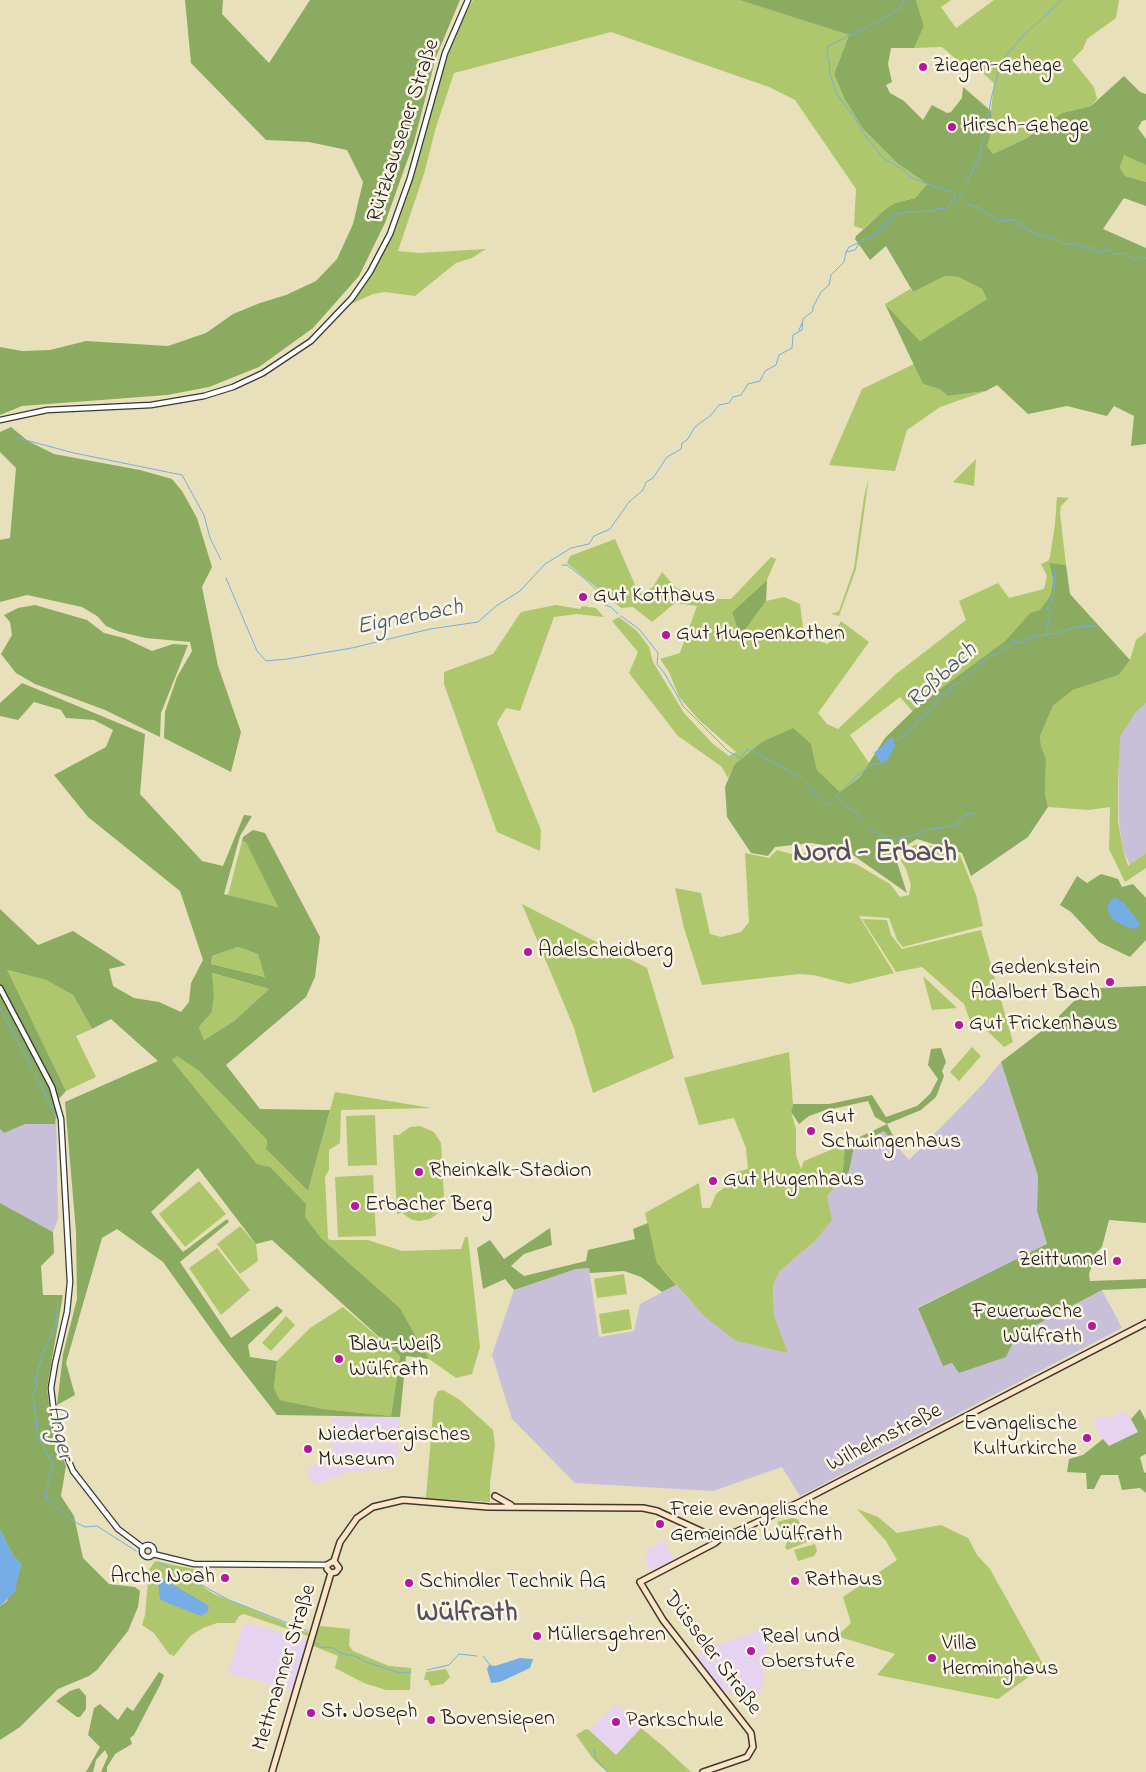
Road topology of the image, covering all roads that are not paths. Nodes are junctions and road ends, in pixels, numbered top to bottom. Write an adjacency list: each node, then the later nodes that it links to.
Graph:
1 (468, 0): 2 (street, Rützkausener Straße)
2 (0, 420)
3 (0, 988): 10 (street)
4 (1146, 1322): 8 (main road, Wilhelmstraße)
5 (494, 1496): 6 (main road)
6 (513, 1507): 7 (main road, Mettmanner Straße); 12 (main road, Mettmanner Straße)
7 (710, 1534): 8 (main road, Mettmanner Straße); 9 (main road)
8 (725, 1534): 9 (main road, Wilhelmstraße)
9 (710, 1546): 15 (main road, Wilhelmstraße)
10 (142, 1547): 11 (street); 11 (street)
11 (153, 1554): 13 (street)
12 (334, 1561): 13 (main road); 14 (main road, Mettmanner Straße)
13 (327, 1565): 14 (main road)
14 (331, 1573): 16 (main road, Mettmanner Straße)
15 (640, 1582): 17 (main road, Düsseler Straße)
16 (272, 1772)
17 (703, 1772)

